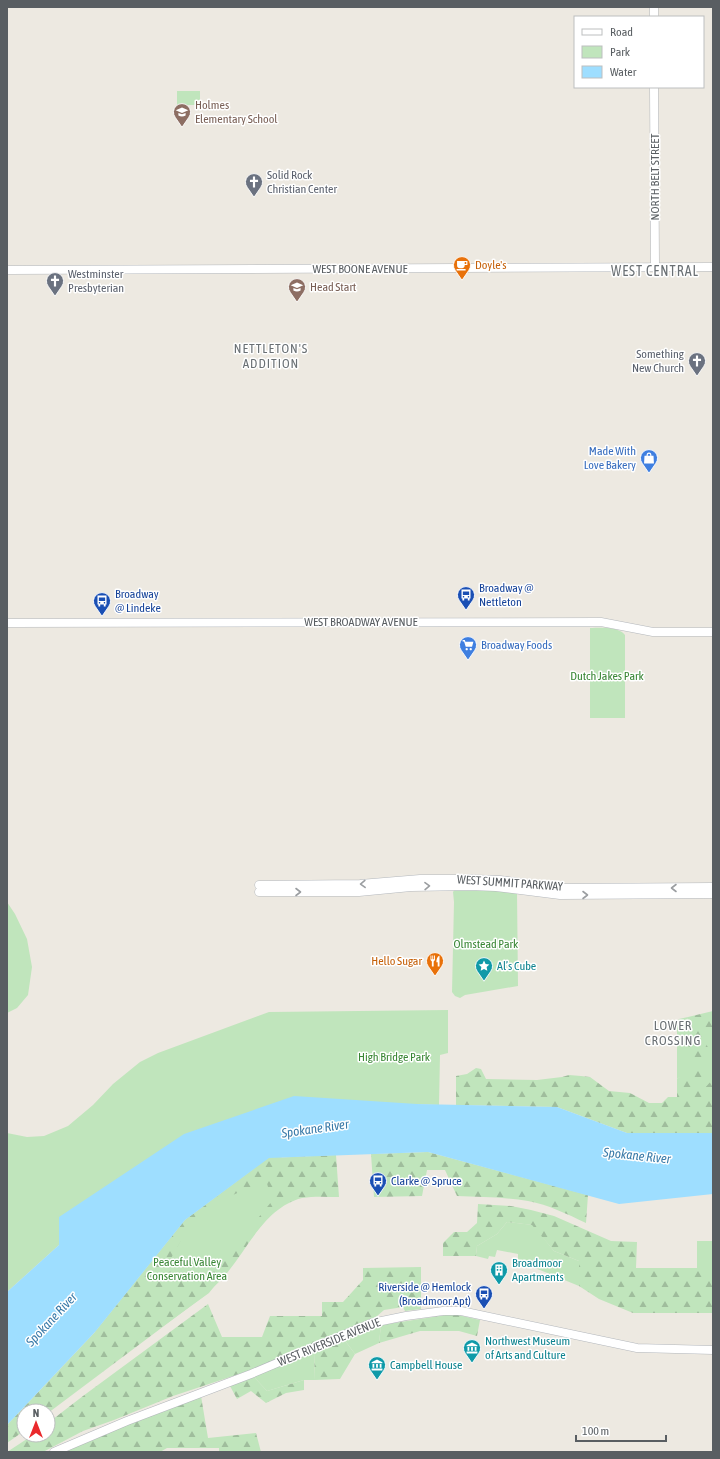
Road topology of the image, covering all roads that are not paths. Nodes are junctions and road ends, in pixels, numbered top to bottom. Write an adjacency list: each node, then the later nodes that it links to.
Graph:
1 (654, 88): 2 (street, NORTH BELT STREET)
2 (655, 267): 3 (street, WEST BOONE AVENUE); 4 (street, WEST BOONE AVENUE)
3 (713, 267)
4 (7, 270)
5 (7, 623): 6 (street, WEST BROADWAY AVENUE)
6 (713, 632)
7 (713, 887): 8 (street, WEST SUMMIT PARKWAY, one-way to 8)
8 (713, 894)
9 (713, 1350): 10 (street, WEST RIVERSIDE AVENUE)
10 (54, 1452)

